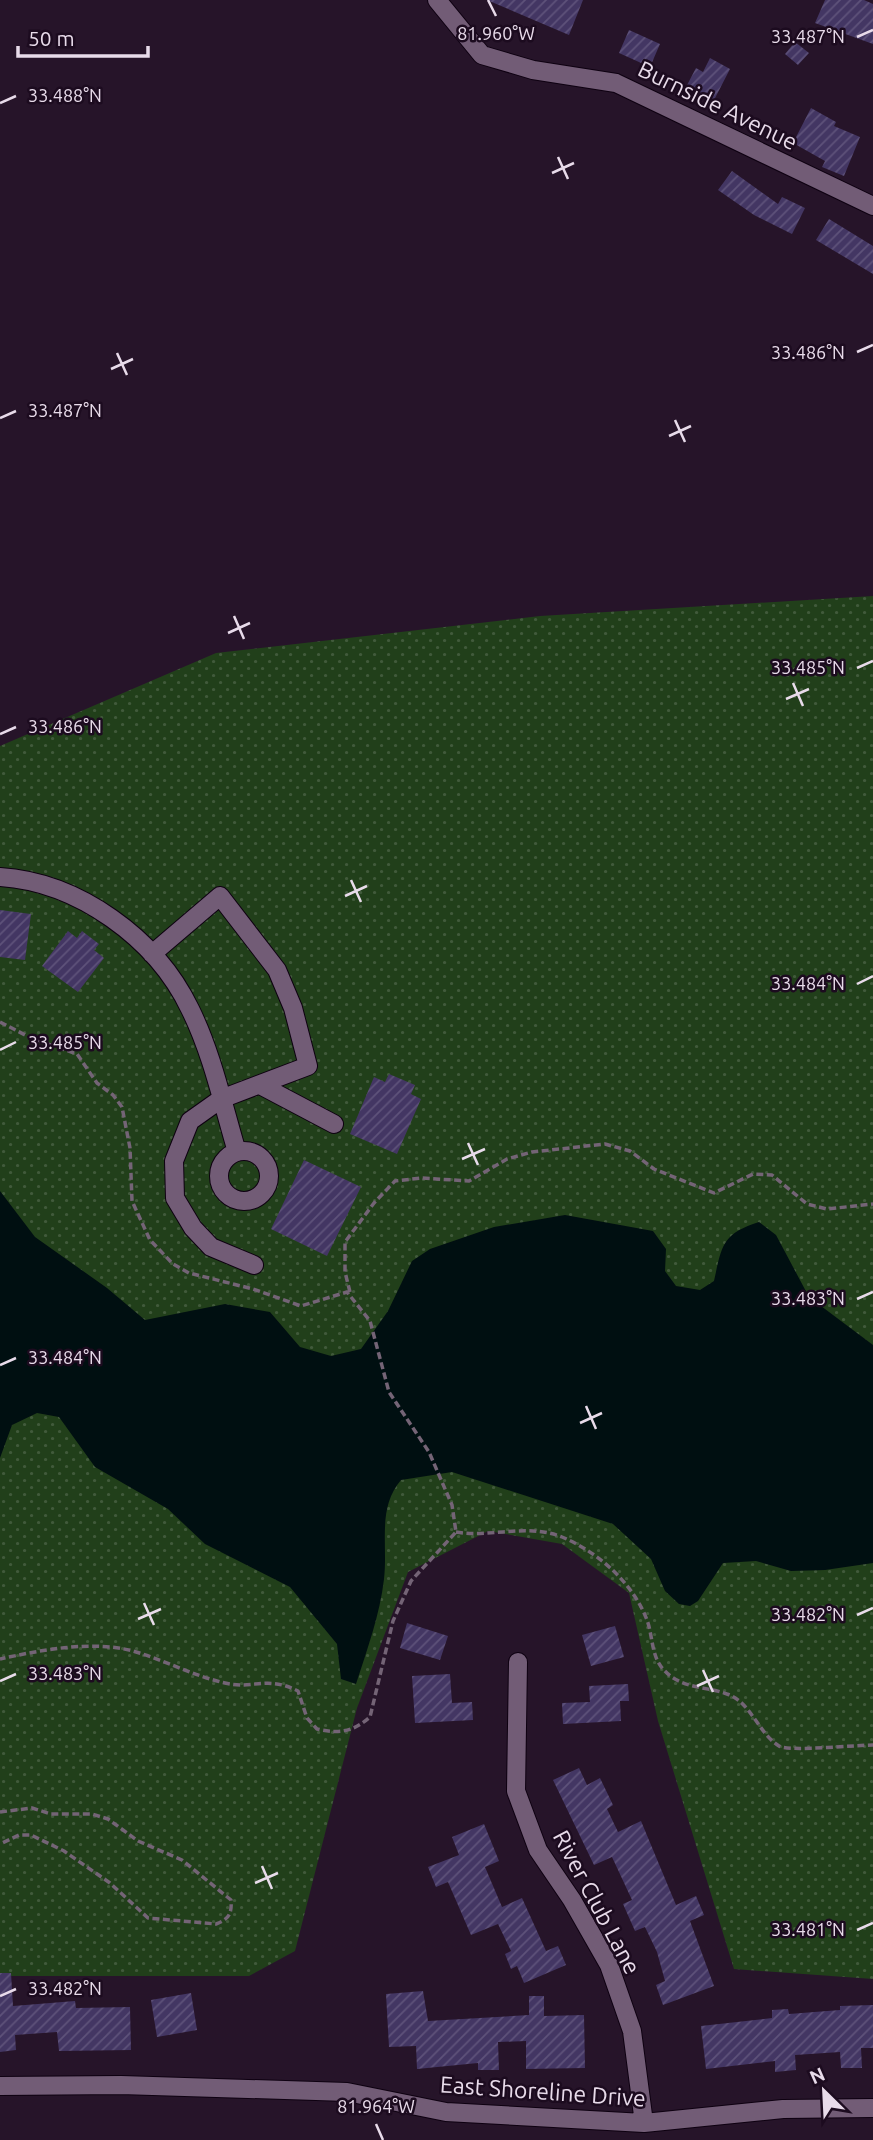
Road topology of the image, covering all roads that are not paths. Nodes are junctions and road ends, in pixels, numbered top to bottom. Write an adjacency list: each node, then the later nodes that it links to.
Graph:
1 (437, 0): 2 (street, Burnside Avenue)
2 (873, 206)
3 (0, 877): 4 (street)
4 (152, 954): 5 (street); 6 (street)
5 (262, 1086): 6 (street); 7 (street)
6 (221, 1099): 8 (street); 9 (street)
7 (334, 1124)
8 (237, 1152)
9 (254, 1265)
10 (518, 1662): 13 (street, River Club Lane)
11 (0, 2086): 13 (street, East Shoreline Drive)
12 (873, 2108): 13 (street, East Shoreline Drive)
13 (644, 2123)

